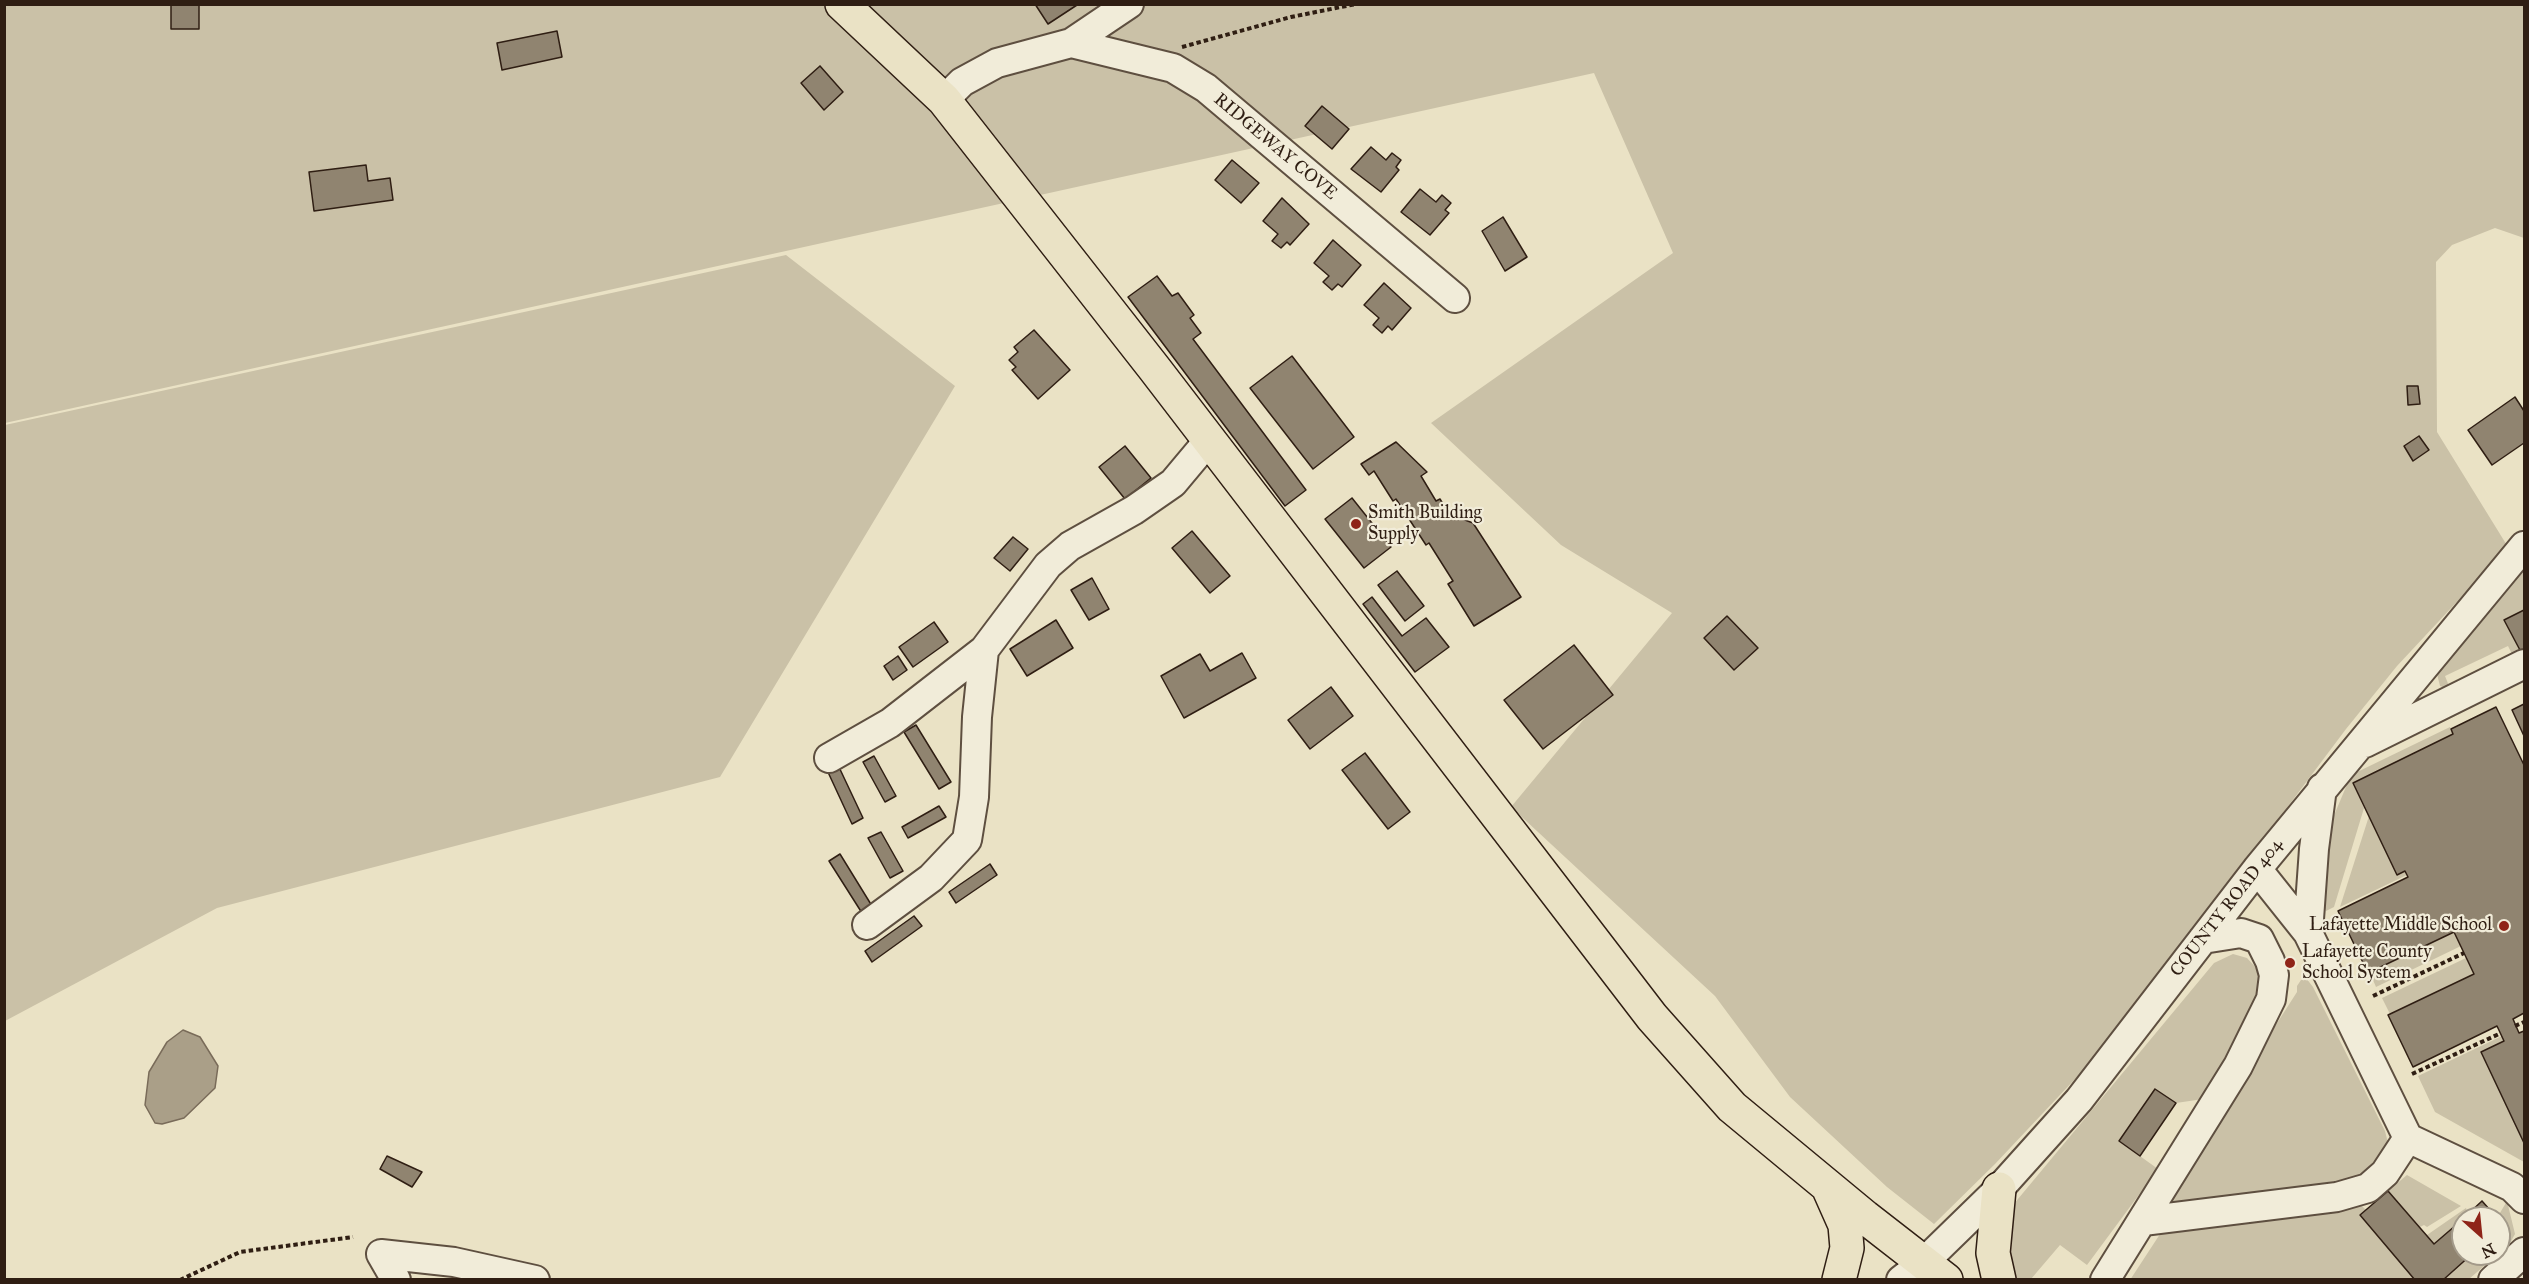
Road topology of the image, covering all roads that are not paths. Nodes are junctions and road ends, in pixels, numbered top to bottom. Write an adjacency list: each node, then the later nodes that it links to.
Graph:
1 (842, 4): 4 (main road)
2 (1130, 4): 3 (street)
3 (1071, 44): 4 (street); 5 (street, RIDGEWAY COVE)
4 (944, 100): 6 (main road)
5 (1455, 298)
6 (1209, 440): 8 (street); 18 (main road)
7 (2524, 546): 10 (street, COUNTY ROAD 404)
8 (984, 650): 11 (street); 14 (street)
9 (2524, 664): 10 (street)
10 (2355, 748): 12 (street, COUNTY ROAD 404)
11 (829, 758)
12 (2322, 788): 13 (street, COUNTY ROAD 404); 15 (street)
13 (2257, 869): 15 (street); 16 (street, COUNTY ROAD 404)
14 (867, 925)
15 (2308, 933): 17 (street)
16 (2203, 939): 19 (street, COUNTY ROAD 404); 21 (street)
17 (2408, 1138): 20 (street); 21 (street)
18 (1827, 1185): 23 (main road); 26 (main road)
19 (1999, 1189): 23 (street, COUNTY ROAD 404); 27 (main road)
20 (2524, 1199)
21 (2143, 1221): 28 (street)
22 (2524, 1252): 29 (street)
23 (1923, 1274)
24 (396, 1280): 25 (street)
25 (535, 1280)
26 (1839, 1280)
27 (1999, 1280)
28 (2105, 1280)
29 (2493, 1280)

